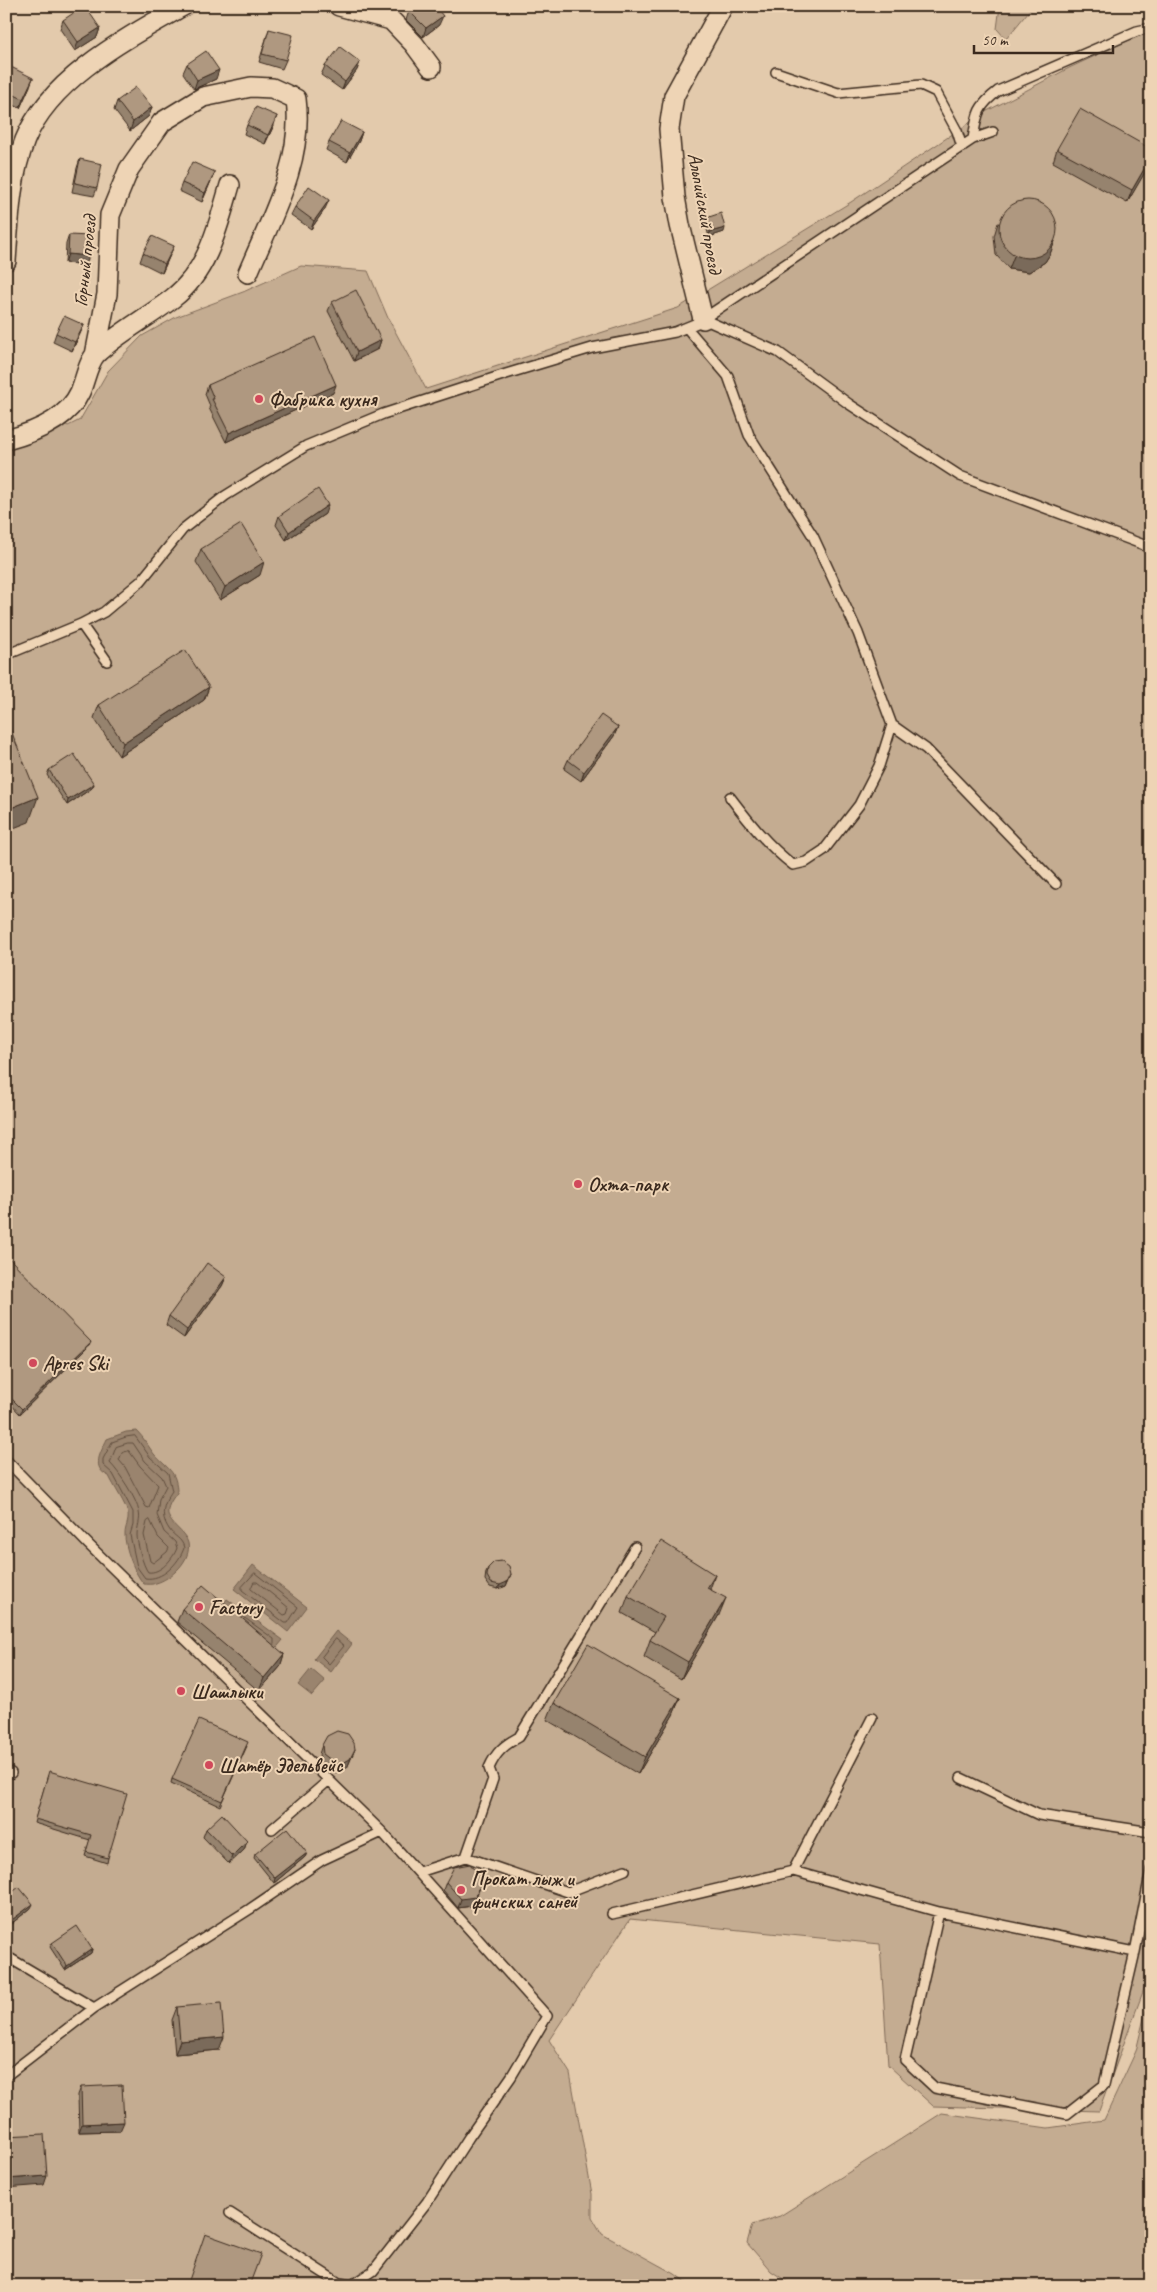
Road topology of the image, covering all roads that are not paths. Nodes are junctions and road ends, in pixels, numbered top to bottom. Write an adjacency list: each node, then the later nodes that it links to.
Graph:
1 (183, 6): 11 (street)
2 (339, 6): 5 (street)
3 (723, 6): 13 (street, Альпийский проезд)
4 (1151, 28): 8 (lane)
5 (431, 67)
6 (776, 72): 9 (lane)
7 (993, 132): 8 (lane)
8 (973, 139): 9 (lane)
9 (962, 147): 13 (lane)
10 (230, 185): 14 (street)
11 (6, 261)
12 (248, 273): 14 (street, Горный проезд)
13 (695, 323): 16 (lane); 17 (lane); 20 (lane)
14 (95, 355): 15 (street, Горный проезд)
15 (6, 440)
16 (1151, 551)
17 (81, 624): 18 (lane); 19 (lane)
18 (6, 655)
19 (107, 661)
20 (892, 725): 21 (lane); 22 (lane)
21 (730, 797)
22 (1056, 884)
23 (6, 1460): 27 (lane)
24 (635, 1547): 31 (lane)
25 (872, 1718): 33 (lane)
26 (962, 1778): 30 (lane)
27 (329, 1780): 28 (lane); 29 (lane)
28 (272, 1829)
29 (382, 1832): 35 (lane); 40 (lane)
30 (1151, 1832)
31 (466, 1857): 32 (lane); 35 (lane)
32 (625, 1870)
33 (793, 1870): 36 (lane); 37 (lane)
34 (1151, 1870): 38 (lane)
35 (419, 1872): 42 (lane)
36 (939, 1912): 38 (lane); 38 (lane)
37 (612, 1914)
38 (1135, 1952)
39 (6, 1956): 40 (lane)
40 (94, 2008): 41 (lane)
41 (6, 2076)
42 (230, 2212)

